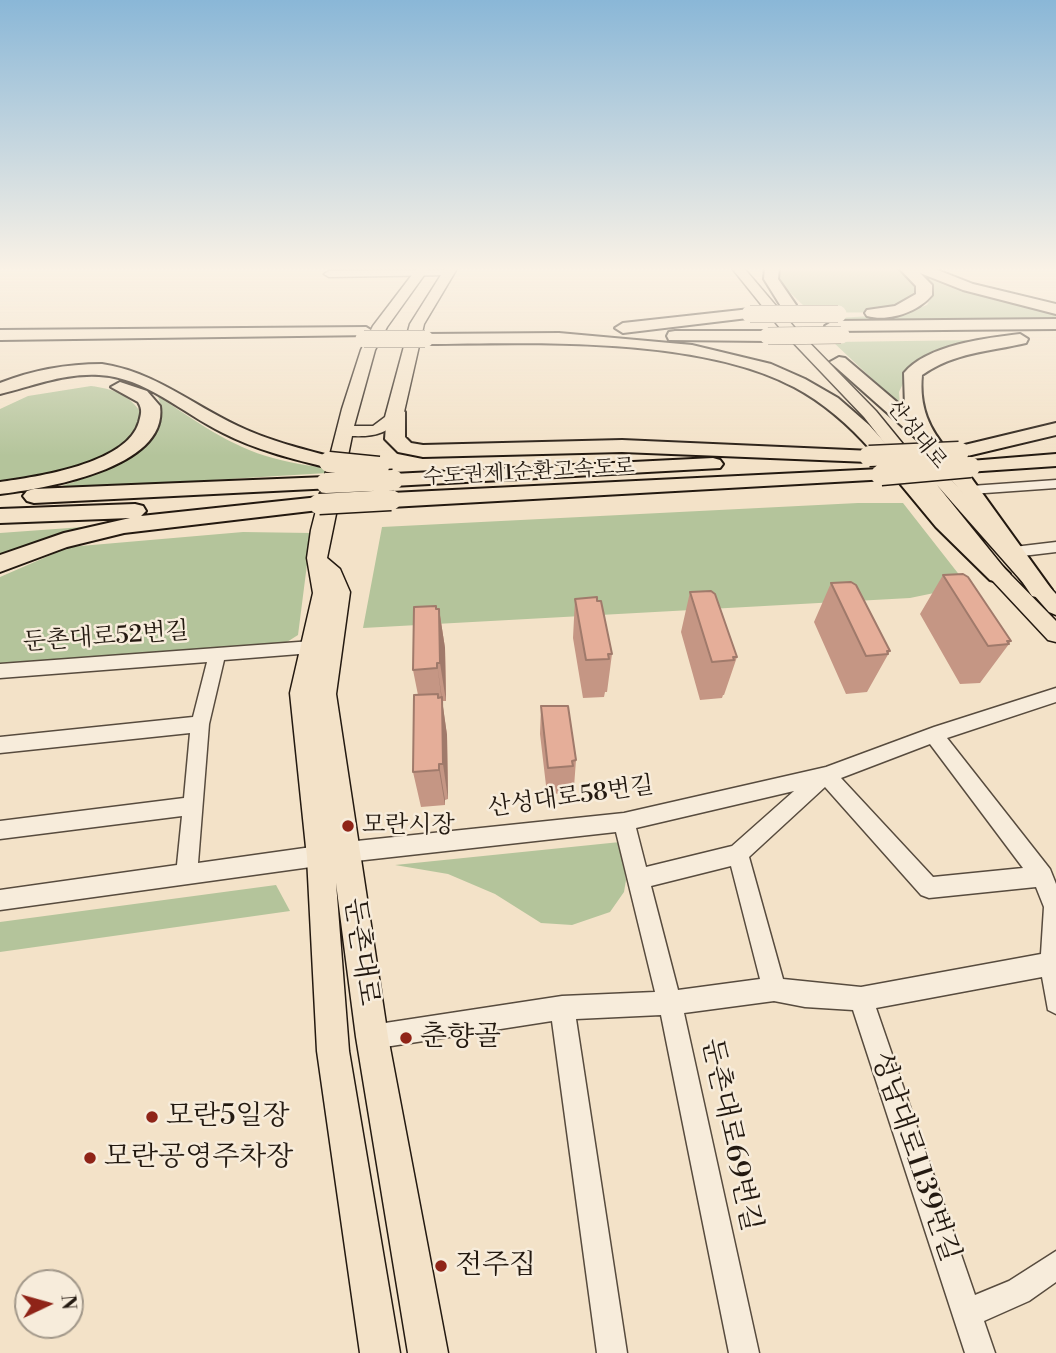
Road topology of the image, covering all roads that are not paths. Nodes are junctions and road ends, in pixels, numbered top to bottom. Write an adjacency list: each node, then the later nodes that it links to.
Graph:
1 (375, 330): 10 (main road)
2 (516, 330): 7 (highway)
3 (685, 330): 11 (highway)
4 (789, 330): 13 (main road, 산성대로)
5 (807, 330): 13 (main road, 산성대로)
6 (962, 330): 8 (highway)
7 (423, 332): 10 (highway, bridge); 11 (highway); 16 (main road)
8 (1056, 334): 18 (highway)
9 (0, 335): 10 (highway)
10 (370, 337): 12 (highway); 22 (main road)
11 (542, 338): 23 (highway)
12 (0, 343)
13 (837, 370): 18 (highway); 23 (highway); 34 (main road, 산성대로); 35 (main road, 산성대로)
14 (0, 389): 22 (highway)
15 (0, 404): 26 (highway)
16 (396, 412): 19 (highway); 22 (main road)
17 (1056, 429): 20 (highway, 수도권제1순환고속도로)
18 (926, 436): 27 (highway)
19 (869, 457): 20 (highway, 수도권제1순환고속도로, bridge); 24 (highway, 수도권제1순환고속도로)
20 (964, 460): 21 (highway, 수도권제1순환고속도로); 23 (highway, 수도권제1순환고속도로, bridge)
21 (1056, 460)
22 (332, 466): 24 (highway, 수도권제1순환고속도로, bridge); 24 (highway, bridge); 28 (highway, 수도권제1순환고속도로); 29 (highway, 수도권제1순환고속도로); 30 (main road); 33 (highway)
23 (890, 473): 24 (highway, 수도권제1순환고속도로); 34 (highway)
24 (392, 483)
25 (1056, 484): 27 (street)
26 (0, 488)
27 (971, 490): 32 (highway)
28 (0, 498)
29 (0, 516)
30 (319, 544): 37 (main road, 둔촌대로); 48 (main road, 둔촌대로)
31 (1056, 547): 32 (street)
32 (1014, 552): 35 (highway)
33 (0, 564)
34 (998, 574): 36 (main road, 산성대로)
35 (1051, 600)
36 (1056, 634)
37 (312, 647): 38 (street, 둔촌대로52번길); 48 (main road, 둔촌대로)
38 (217, 655): 39 (street, 둔촌대로52번길); 41 (street, 둔촌대로52번길)
39 (0, 671)
40 (1056, 695): 42 (street, 산성대로58번길)
41 (200, 724): 43 (street); 45 (street, 둔촌대로52번길)
42 (934, 735): 44 (street, 산성대로58번길); 51 (street)
43 (0, 745)
44 (826, 775): 46 (street, 산성대로58번길); 49 (street); 51 (street)
45 (191, 806): 47 (street); 50 (street, 둔촌대로52번길)
46 (624, 822): 48 (street, 산성대로58번길); 52 (street, 둔촌대로69번길)
47 (0, 830)
48 (334, 854): 50 (street, 산성대로58번길); 61 (main road, 둔촌대로); 64 (main road, 둔촌대로)
49 (738, 854): 52 (street); 56 (street)
50 (187, 874): 53 (street, 산성대로58번길)
51 (1042, 876): 54 (street)
52 (639, 879): 59 (street, 둔촌대로69번길)
53 (0, 901)
54 (1056, 909): 55 (street)
55 (1054, 963): 57 (street); 58 (street)
56 (774, 989): 57 (street); 59 (street)
57 (861, 999): 63 (street, 성남대로1139번길)
58 (1056, 1002)
59 (670, 1003): 60 (street); 67 (street, 둔촌대로69번길)
60 (562, 1008): 61 (street); 66 (street)
61 (372, 1037): 65 (main road, 둔촌대로)
62 (1056, 1265): 63 (street)
63 (967, 1314): 68 (street, 성남대로1139번길)
64 (380, 1353)
65 (428, 1353)
66 (611, 1353)
67 (744, 1353)
68 (980, 1353)

